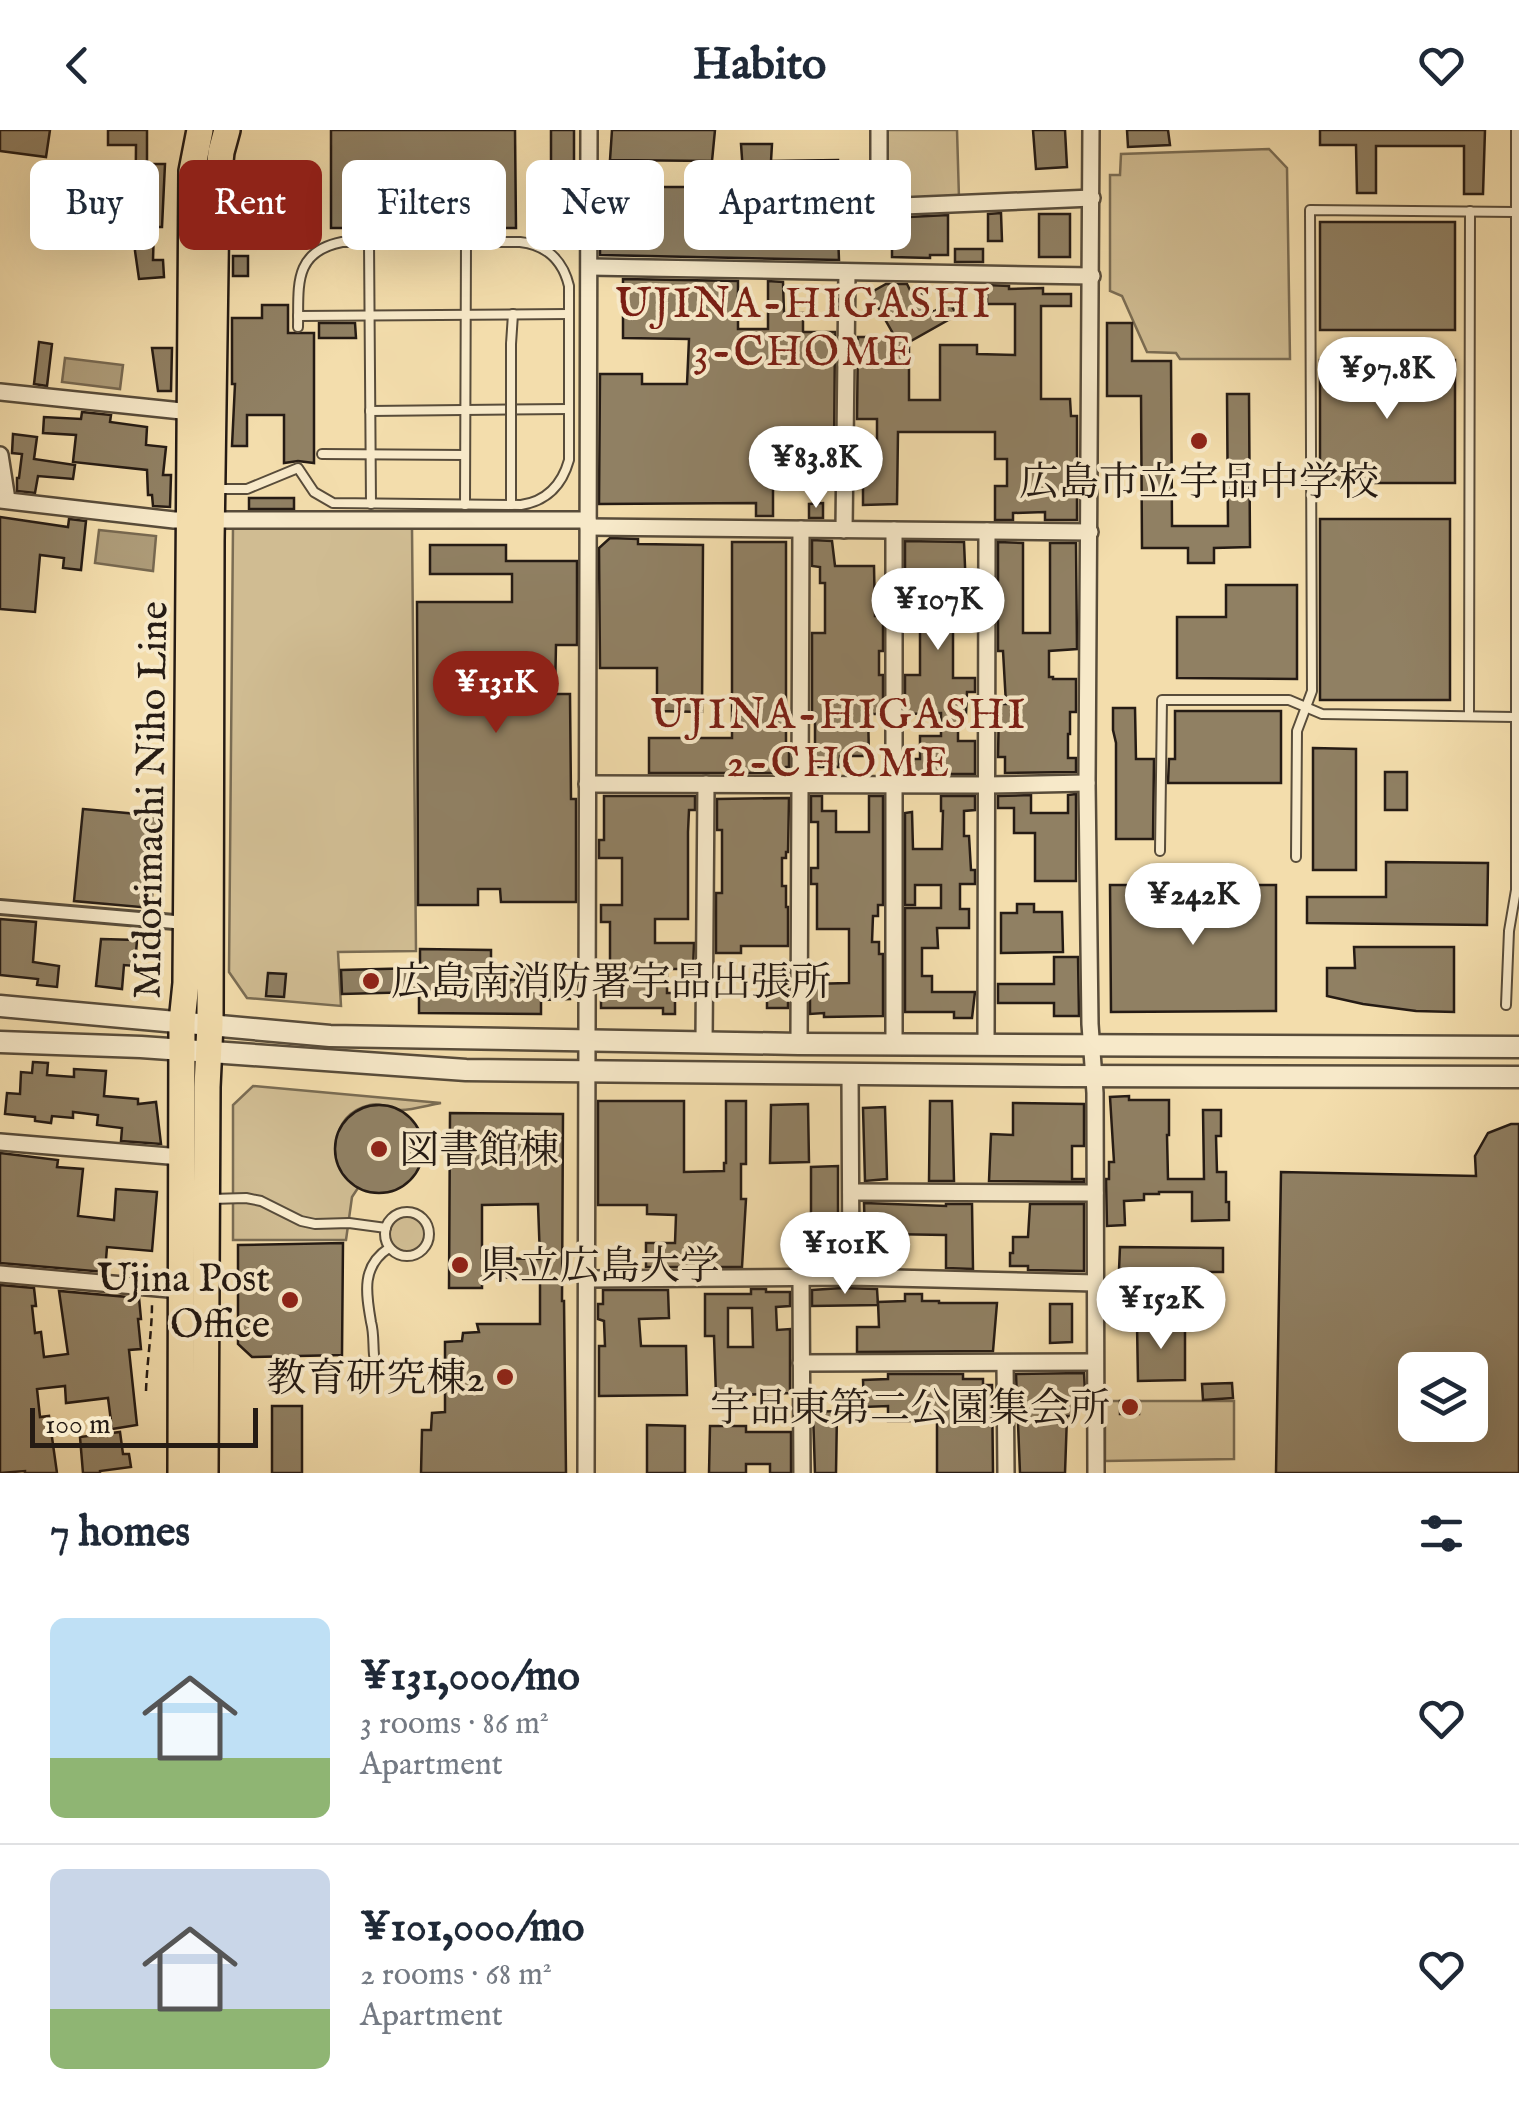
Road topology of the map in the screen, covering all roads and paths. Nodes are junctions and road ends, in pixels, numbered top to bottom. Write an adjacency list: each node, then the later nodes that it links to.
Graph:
1 (200, 130): 28 (main road, Midorimachi Niho Line)
2 (226, 130): 33 (main road, Midorimachi Niho Line)
3 (589, 130): 14 (street)
4 (879, 130): 7 (street)
5 (1091, 130): 7 (street)
6 (1516, 130): 8 (lane)
7 (1092, 198): 16 (street)
8 (1517, 205): 9 (lane); 23 (lane)
9 (1470, 211): 45 (lane); 46 (lane)
10 (342, 243): 21 (lane)
11 (506, 243): 19 (lane)
12 (369, 250): 20 (lane)
13 (466, 250): 17 (lane)
14 (590, 267): 15 (street); 39 (street)
15 (847, 272): 16 (street); 41 (street)
16 (1092, 276): 44 (street)
17 (466, 314): 18 (lane); 20 (lane); 26 (lane)
18 (512, 314): 19 (lane); 37 (lane, bridge)
19 (570, 314): 25 (lane)
20 (369, 315): 21 (lane); 27 (lane)
21 (298, 316): 22 (lane)
22 (298, 327)
23 (1517, 367): 47 (lane)
24 (0, 392): 28 (street)
25 (570, 409): 26 (lane); 37 (lane)
26 (465, 410): 27 (lane); 32 (lane)
27 (370, 411): 29 (lane)
28 (191, 412): 38 (main road, Midorimachi Niho Line)
29 (370, 453): 30 (lane); 32 (lane); 35 (lane)
30 (322, 454)
31 (0, 455): 34 (street)
32 (465, 455): 36 (lane)
33 (212, 488): 35 (lane); 38 (main road, Midorimachi Niho Line)
34 (4, 500): 38 (street)
35 (370, 504): 36 (lane)
36 (465, 505): 37 (lane)
37 (511, 505)
38 (201, 521): 39 (street); 57 (main road, Midorimachi Niho Line); 62 (main road, Midorimachi Niho Line)
39 (588, 524): 40 (street); 49 (street)
40 (801, 530): 41 (street); 51 (street)
41 (844, 530): 42 (street)
42 (894, 530): 43 (street); 52 (street)
43 (986, 531): 44 (street); 53 (street)
44 (1090, 532): 48 (street)
45 (1306, 707): 46 (lane); 54 (lane); 55 (lane)
46 (1470, 716): 47 (lane)
47 (1514, 717): 58 (lane)
48 (1087, 783): 53 (street); 69 (street)
49 (587, 784): 50 (street); 63 (street)
50 (706, 784): 51 (street); 65 (street)
51 (801, 784): 52 (street); 66 (street)
52 (893, 784): 53 (street); 67 (street)
53 (987, 785): 68 (street)
54 (1160, 850)
55 (1296, 857)
56 (0, 907): 57 (street)
57 (186, 923): 61 (main road, Midorimachi Niho Line)
58 (1514, 930): 59 (lane)
59 (1506, 1005)
60 (0, 1006): 61 (street)
61 (182, 1022): 62 (street); 71 (main road, Midorimachi Niho Line)
62 (210, 1024): 63 (street); 72 (main road, Midorimachi Niho Line)
63 (587, 1041): 65 (street); 73 (street)
64 (0, 1042): 71 (street)
65 (704, 1042): 66 (street)
66 (799, 1044): 67 (street)
67 (894, 1044): 68 (street)
68 (986, 1046): 69 (street)
69 (1092, 1046): 70 (street); 75 (street)
70 (1519, 1048)
71 (182, 1051): 72 (street); 78 (main road, Midorimachi Niho Line)
72 (208, 1052): 73 (street); 81 (main road, Midorimachi Niho Line)
73 (588, 1071): 74 (street); 87 (street)
74 (850, 1073): 75 (street); 79 (street)
75 (1094, 1075): 76 (street); 80 (street)
76 (1519, 1077)
77 (0, 1142): 78 (street)
78 (181, 1157): 90 (main road, Midorimachi Niho Line)
79 (851, 1192): 80 (street); 85 (street)
80 (1095, 1193): 88 (street)
81 (206, 1199): 82 (lane); 97 (main road, Midorimachi Niho Line)
82 (386, 1228): 83 (lane); 83 (lane)
83 (389, 1248): 91 (lane)
84 (0, 1274): 89 (street)
85 (851, 1277): 86 (street); 88 (street)
86 (801, 1278): 87 (street); 93 (street)
87 (588, 1279): 98 (street)
88 (1095, 1282): 92 (street)
89 (153, 1287): 90 (street); 95 (path)
90 (180, 1290): 96 (main road, Midorimachi Niho Line)
91 (374, 1355)
92 (1096, 1362): 94 (street); 101 (street)
93 (801, 1363): 94 (street); 99 (street)
94 (1006, 1363): 100 (street)
95 (146, 1390)
96 (180, 1473)
97 (204, 1473)
98 (586, 1473)
99 (802, 1473)
100 (1006, 1473)
101 (1096, 1473)

